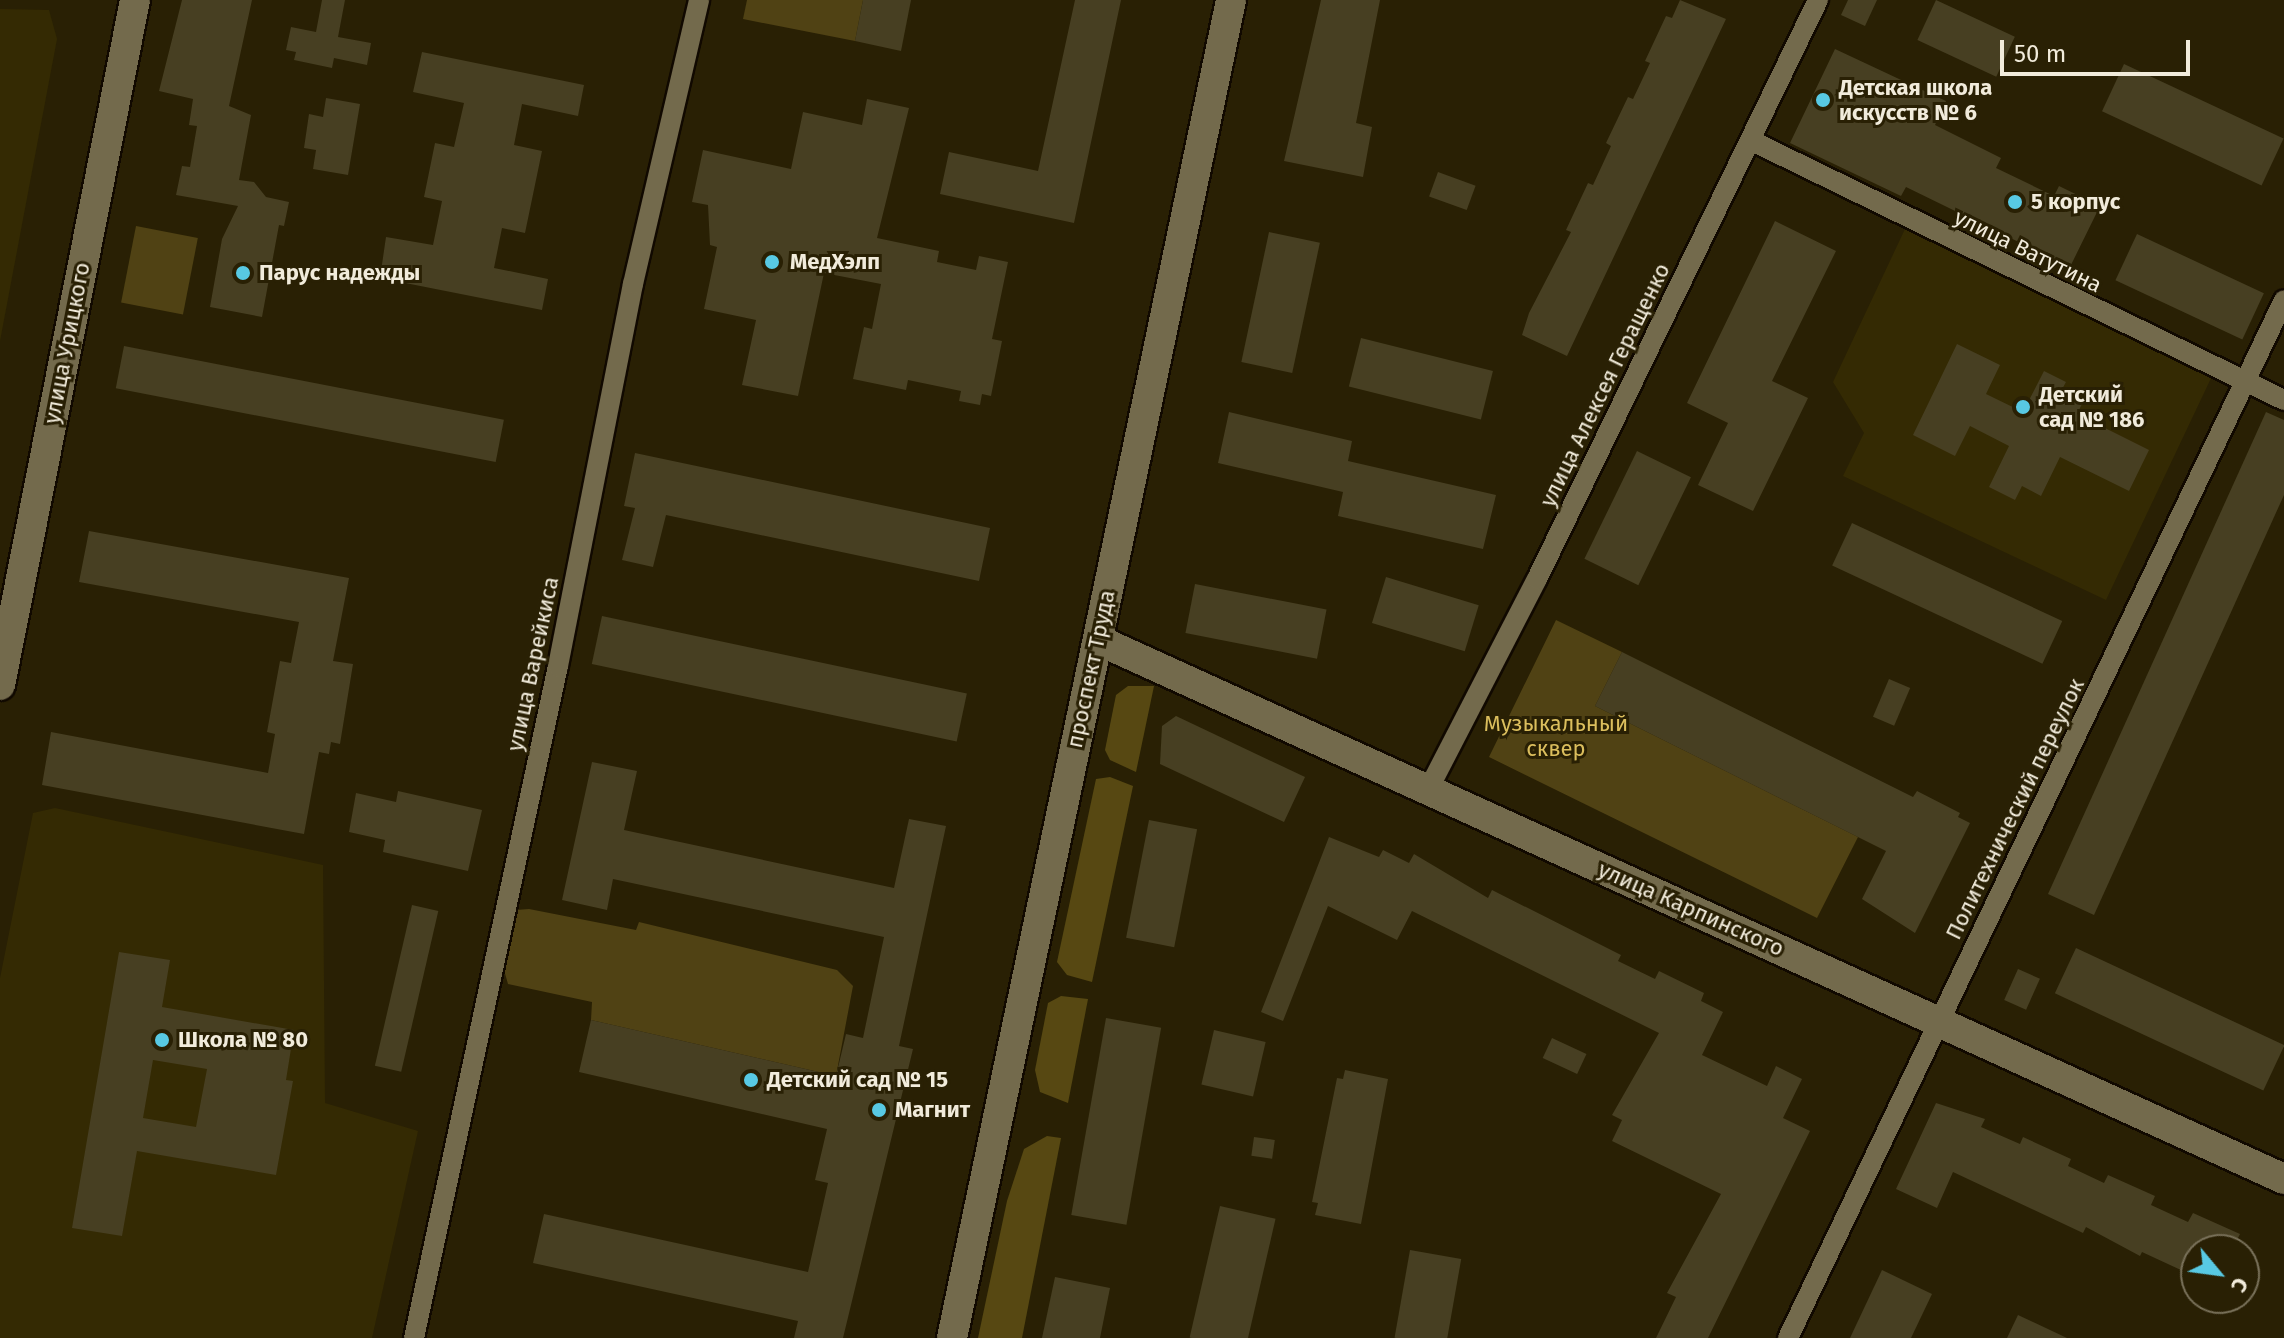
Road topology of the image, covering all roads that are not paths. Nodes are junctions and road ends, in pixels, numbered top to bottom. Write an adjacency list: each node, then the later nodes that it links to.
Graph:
1 (135, 0): 10 (street, улица Урицкого)
2 (699, 0): 14 (street, улица Варейкиса)
3 (1231, 0): 9 (street, проспект Труда)
4 (1818, 0): 5 (street, улица Алексея Геращенко)
5 (1752, 141): 7 (street, улица Ватутина); 11 (street, улица Алексея Геращенко)
6 (2284, 300): 7 (street, Политехнический переулок)
7 (2245, 382): 8 (street, улица Ватутина); 12 (street, Политехнический переулок)
8 (2284, 400)
9 (1098, 640): 11 (street, улица Карпинского); 15 (street, проспект Труда)
10 (0, 685)
11 (1429, 788): 12 (street, улица Карпинского)
12 (1940, 1022): 13 (street, улица Карпинского); 16 (street, Политехнический переулок)
13 (2284, 1179)
14 (414, 1338)
15 (952, 1338)
16 (1788, 1338)

